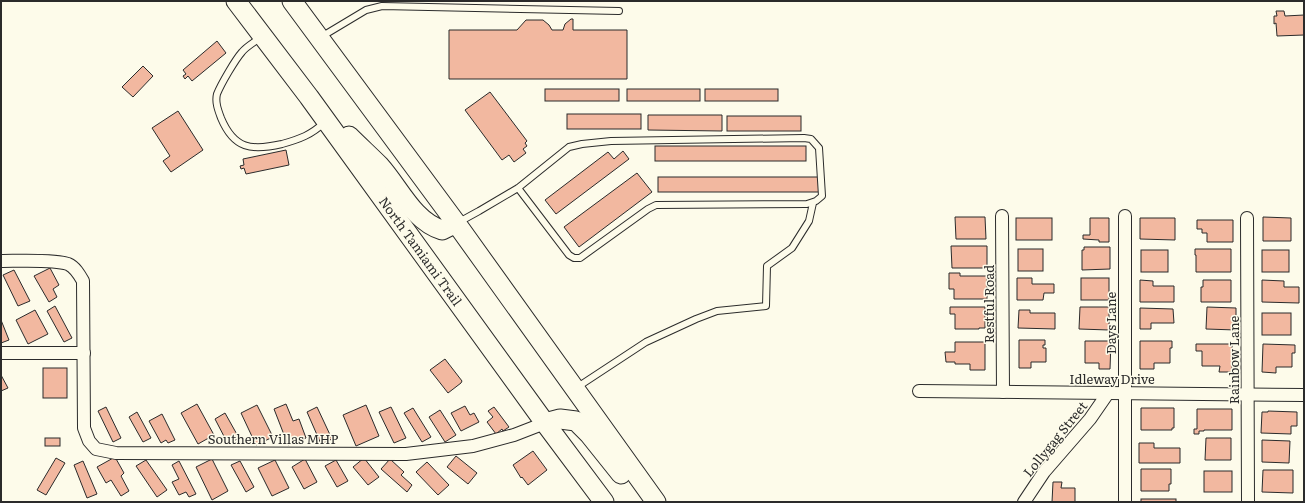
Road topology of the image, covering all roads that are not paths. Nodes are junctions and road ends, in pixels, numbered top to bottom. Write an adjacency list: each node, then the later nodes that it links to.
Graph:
1 (236, 1): 4 (main road)
2 (292, 1): 5 (main road)
3 (619, 11): 5 (lane)
4 (263, 36): 6 (main road); 6 (lane)
5 (320, 38): 12 (main road)
6 (329, 119): 12 (main road); 23 (main road, North Tamiami Trail)
7 (518, 188): 8 (lane); 8 (lane); 12 (lane)
8 (813, 203): 16 (lane)
9 (1002, 216): 18 (street, Restful Road)
10 (1125, 216): 20 (street, Days Lane)
11 (1247, 218): 21 (street, Rainbow Lane)
12 (456, 223): 16 (main road)
13 (1, 261): 15 (street, Southern Villas MHP)
14 (1, 353): 15 (street)
15 (84, 353): 23 (street, Southern Villas MHP)
16 (574, 389): 26 (main road)
17 (919, 391): 18 (street, Idleway Drive)
18 (1003, 392): 19 (street, Idleway Drive)
19 (1108, 393): 20 (street, Idleway Drive); 27 (street, Lollygag Street)
20 (1125, 393): 21 (street, Idleway Drive); 28 (street, Days Lane)
21 (1248, 394): 22 (street, Idleway Drive); 29 (street, Rainbow Lane)
22 (1304, 395)
23 (545, 423): 24 (main road, North Tamiami Trail); 25 (main road)
24 (604, 502)
25 (645, 502)
26 (656, 502)
27 (1024, 502)
28 (1125, 502)
29 (1248, 502)

